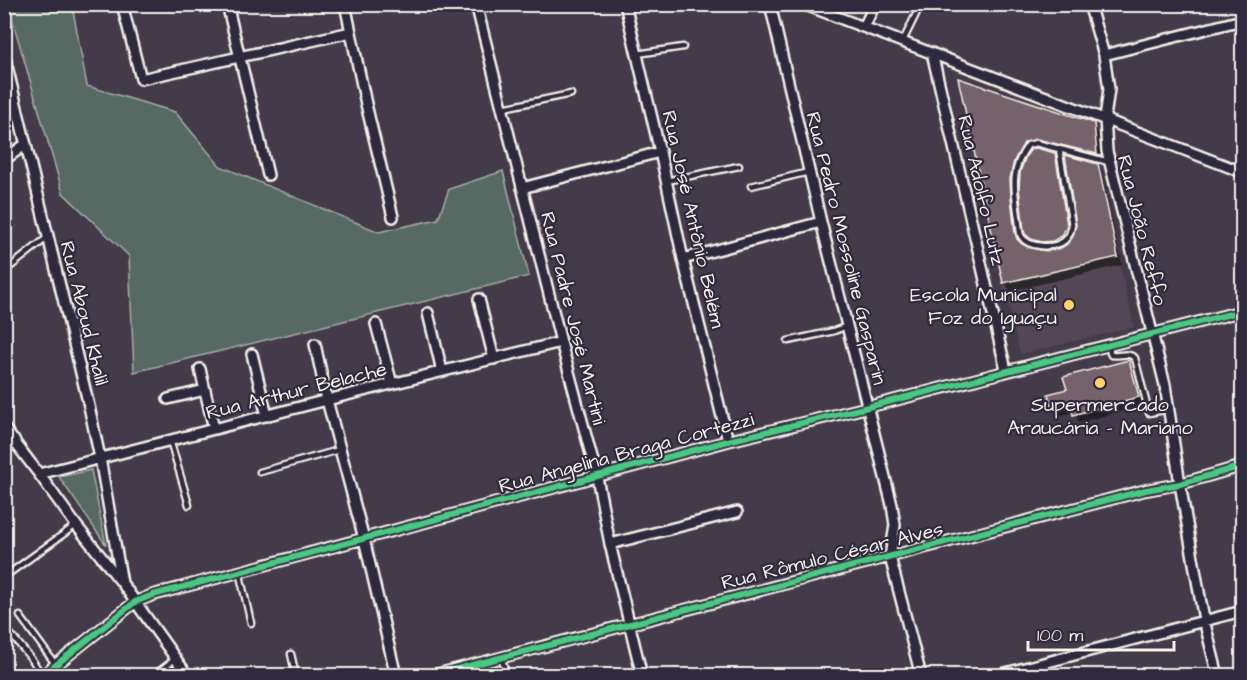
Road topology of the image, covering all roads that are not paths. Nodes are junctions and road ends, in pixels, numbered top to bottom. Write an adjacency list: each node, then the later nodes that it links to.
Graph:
1 (122, 4): 20 (street)
2 (227, 4): 20 (street)
3 (345, 4): 13 (street)
4 (476, 4): 22 (street, Rua Padre José Martini)
5 (625, 4): 18 (street, Rua José Antônio Belém)
6 (770, 4): 30 (street, Rua Pedro Mossoline Gasparin)
7 (921, 4): 14 (lane)
8 (1089, 4): 19 (street, Rua João Reffo)
9 (808, 5): 12 (street)
10 (873, 5): 12 (street)
11 (1242, 20): 19 (street)
12 (864, 27): 14 (street)
13 (351, 32): 20 (street); 36 (street)
14 (902, 43): 16 (street)
15 (683, 47): 18 (lane)
16 (932, 53): 23 (street); 54 (street, Rua Adolfo Lutz)
17 (4, 54): 24 (street, Rua Aboud Khalil)
18 (637, 54): 26 (street, Rua José Antônio Belém)
19 (1104, 55): 23 (street, Rua João Reffo)
20 (240, 56): 32 (street)
21 (571, 94): 22 (lane)
22 (503, 108): 35 (street, Rua Padre José Martini)
23 (1105, 118): 28 (street, Rua João Reffo); 31 (street)
24 (26, 144): 27 (street); 38 (street, Rua Aboud Khalil)
25 (1059, 149): 25 (lane); 28 (lane)
26 (660, 152): 33 (street, Rua José Antônio Belém); 35 (street)
27 (4, 160)
28 (1109, 162): 46 (street, Rua João Reffo)
29 (739, 166): 33 (lane)
30 (809, 172): 34 (lane); 37 (street, Rua Pedro Mossoline Gasparin)
31 (1242, 172)
32 (268, 175)
33 (666, 181): 39 (street, Rua José Antônio Belém)
34 (751, 186)
35 (522, 188): 48 (street, Rua Padre José Martini)
36 (393, 217)
37 (821, 222): 39 (street); 45 (street, Rua Pedro Mossoline Gasparin)
38 (48, 237): 40 (lane); 70 (street, Rua Aboud Khalil)
39 (683, 259): 67 (street, Rua José Antônio Belém)
40 (6, 271)
41 (479, 299): 52 (street)
42 (1242, 311): 46 (street, Rua Angelina Braga Cortezzi)
43 (429, 313): 55 (street)
44 (376, 324): 56 (street)
45 (847, 326): 47 (lane); 60 (street, Rua Pedro Mossoline Gasparin)
46 (1152, 334): 50 (street, Rua Angelina Braga Cortezzi); 61 (street, Rua João Reffo)
47 (788, 341)
48 (561, 342): 52 (street, Rua Arthur Belache); 74 (street, Rua Padre José Martini)
49 (315, 344): 59 (street)
50 (1109, 344): 54 (street, Rua Angelina Braga Cortezzi); 61 (lane)
51 (252, 354): 62 (street)
52 (494, 359): 55 (street, Rua Arthur Belache)
53 (200, 369): 57 (street)
54 (1006, 370): 60 (street, Rua Angelina Braga Cortezzi)
55 (442, 371): 56 (street, Rua Arthur Belache)
56 (392, 384): 59 (street, Rua Arthur Belache)
57 (205, 390): 58 (street); 64 (street)
58 (168, 399)
59 (327, 400): 62 (street, Rua Arthur Belache); 69 (street)
60 (868, 407): 67 (street, Rua Angelina Braga Cortezzi); 81 (street, Rua Pedro Mossoline Gasparin)
61 (1169, 409): 75 (street, Rua João Reffo)
62 (267, 416): 64 (street, Rua Arthur Belache)
63 (4, 428): 66 (street)
64 (214, 429): 65 (street, Rua Arthur Belache)
65 (170, 440): 70 (street, Rua Arthur Belache); 76 (lane)
66 (15, 441): 68 (street); 73 (street)
67 (728, 441): 74 (street, Rua Angelina Braga Cortezzi)
68 (4, 449)
69 (339, 450): 72 (lane); 79 (street)
70 (100, 458): 73 (street, Rua Arthur Belache); 84 (street, Rua Aboud Khalil)
71 (1242, 466): 75 (street, Rua Rômulo César Alves)
72 (260, 472)
73 (39, 474): 78 (street)
74 (597, 477): 79 (street, Rua Angelina Braga Cortezzi); 80 (street, Rua Padre José Martini)
75 (1180, 484): 81 (street, Rua Rômulo César Alves); 88 (street, Rua João Reffo)
76 (189, 505)
77 (737, 512): 80 (street)
78 (76, 525): 83 (lane); 84 (street)
79 (364, 539): 82 (street, Rua Angelina Braga Cortezzi); 100 (street)
80 (610, 544): 90 (street, Rua Padre José Martini)
81 (890, 557): 90 (street, Rua Rômulo César Alves); 104 (street, Rua Pedro Mossoline Gasparin)
82 (239, 571): 85 (street, Rua Angelina Braga Cortezzi); 89 (lane)
83 (4, 577)
84 (122, 583): 85 (street)
85 (135, 602): 94 (street); 95 (street, Rua Angelina Braga Cortezzi)
86 (1242, 610): 88 (street)
87 (20, 616): 95 (lane)
88 (1204, 620): 105 (street); 106 (street, Rua João Reffo)
89 (251, 623)
90 (629, 624): 93 (street, Rua Rômulo César Alves); 103 (street, Rua Padre José Martini)
91 (4, 626): 96 (lane)
92 (291, 654): 99 (lane)
93 (501, 657): 101 (street, Rua Rômulo César Alves); 102 (lane)
94 (176, 659): 97 (lane); 98 (street)
95 (56, 665): 96 (street, Rua Angelina Braga Cortezzi)
96 (42, 675)
97 (153, 675)
98 (188, 675)
99 (297, 675)
100 (396, 675)
101 (430, 675)
102 (507, 675)
103 (642, 675)
104 (921, 675)
105 (994, 675)
106 (1218, 675)

